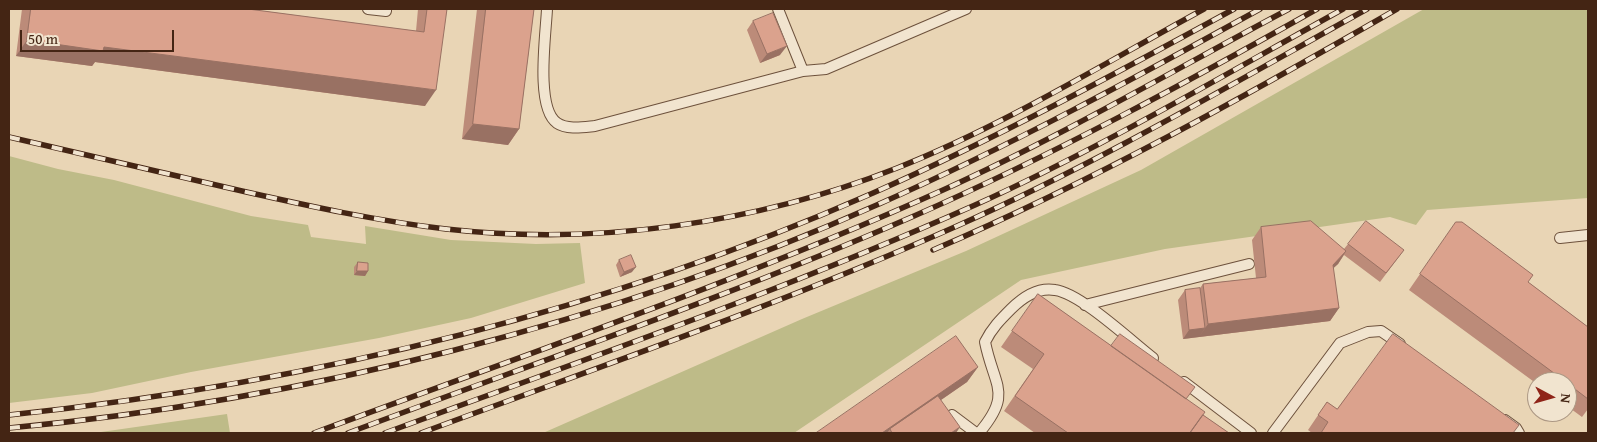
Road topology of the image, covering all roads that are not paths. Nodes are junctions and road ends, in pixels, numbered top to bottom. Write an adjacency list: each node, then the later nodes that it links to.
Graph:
1 (368, 9): 2 (lane)
2 (386, 9)
3 (547, 9): 6 (lane)
4 (778, 9): 6 (lane)
5 (966, 9): 6 (lane)
6 (803, 71)
7 (1588, 235): 8 (lane)
8 (1560, 238)
9 (1249, 264): 10 (lane)
10 (1085, 305): 14 (lane); 15 (lane)
11 (1406, 349): 16 (lane)
12 (1495, 413): 17 (lane)
13 (952, 415): 14 (lane)
14 (977, 433)
15 (1251, 433)
16 (1273, 433)
17 (1519, 433)

